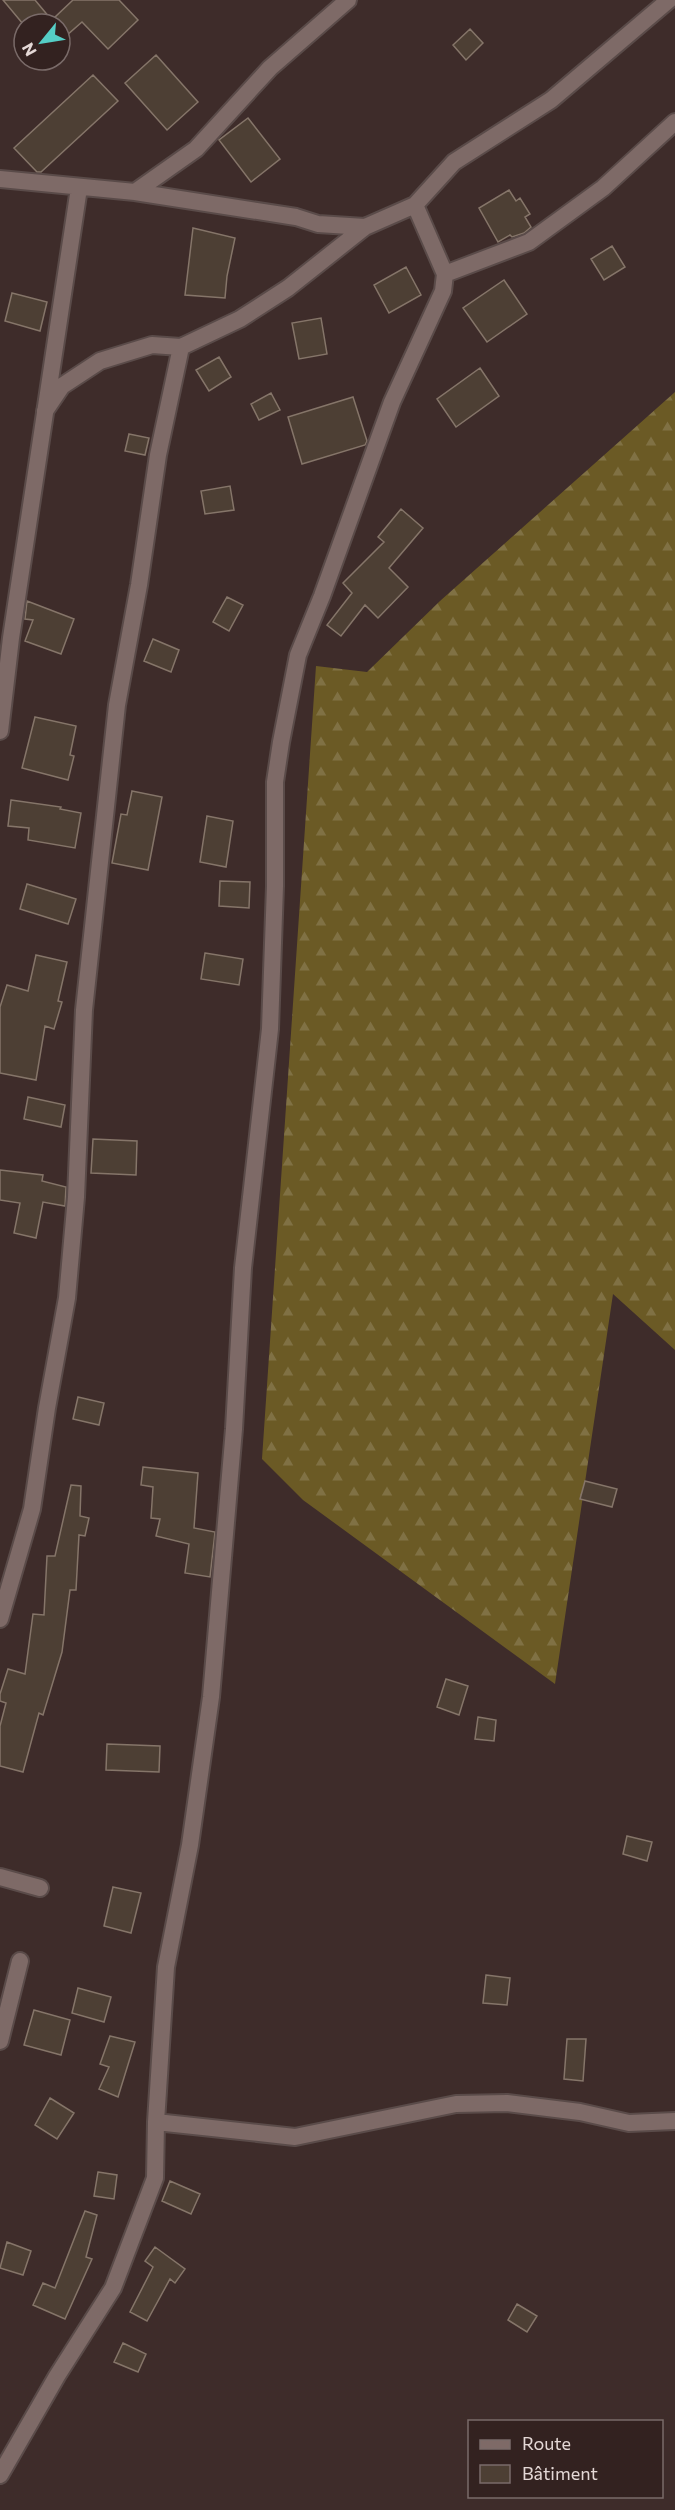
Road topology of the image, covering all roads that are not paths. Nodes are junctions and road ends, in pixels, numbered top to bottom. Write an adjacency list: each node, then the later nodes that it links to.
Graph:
1 (348, 0): 6 (street)
2 (669, 0): 7 (street)
3 (675, 122): 9 (street)
4 (0, 179): 5 (street)
5 (79, 188): 6 (street); 11 (street)
6 (135, 192): 8 (street)
7 (415, 205): 8 (street); 9 (street)
8 (365, 227): 10 (street)
9 (445, 274): 20 (street)
10 (181, 346): 11 (street); 14 (street)
11 (45, 411): 12 (street)
12 (6, 636): 13 (street)
13 (0, 731)
14 (0, 1619)
15 (0, 1877): 16 (street)
16 (40, 1888)
17 (20, 1961): 18 (street)
18 (0, 2041)
19 (675, 2121): 20 (street)
20 (156, 2122): 21 (street)
21 (0, 2475)

